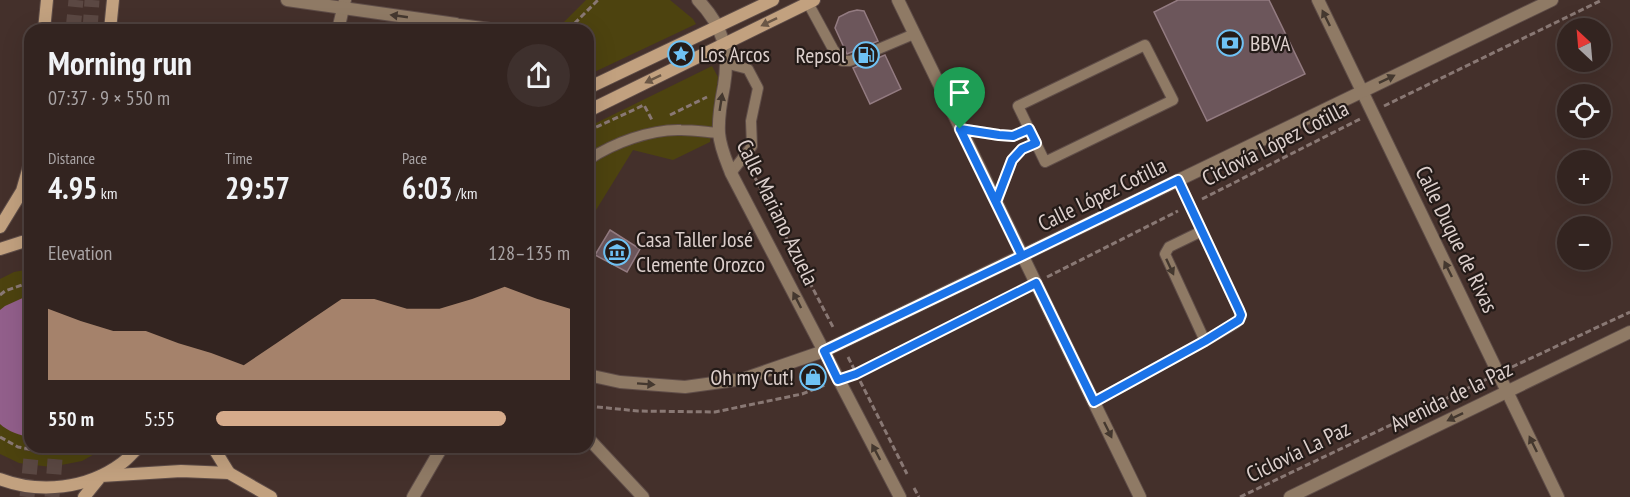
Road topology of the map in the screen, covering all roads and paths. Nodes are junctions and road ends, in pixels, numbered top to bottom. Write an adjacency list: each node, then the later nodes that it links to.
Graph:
1 (47, 0): 13 (main road)
2 (113, 0): 14 (main road)
3 (287, 0): 12 (street)
4 (598, 0): 17 (path)
5 (698, 0): 18 (street, Calle Mariano Azuela)
6 (773, 0): 18 (main road)
7 (898, 0): 19 (street)
8 (1318, 0): 23 (street, Calle Duque de Rivas, one-way to 8)
9 (1551, 0): 23 (street, Calle López Cotilla, one-way to 9)
10 (1602, 0): 26 (path, Ciclovía López Cotilla)
11 (811, 1): 19 (lane); 20 (main road, one-way to 20)
12 (344, 4): 15 (street); 16 (street, one-way to 12)
13 (45, 24)
14 (111, 24)
15 (339, 24)
16 (447, 24)
17 (574, 24)
18 (718, 25): 20 (street, Calle Mariano Azuela); 22 (main road)
19 (914, 34): 30 (street)
20 (724, 44): 21 (street, Calle Mariano Azuela); 25 (main road, one-way to 25)
21 (725, 63): 32 (street, Calle Mariano Azuela, one-way to 21); 35 (lane)
22 (594, 85)
23 (1362, 92): 26 (street, Calle Duque de Rivas); 37 (street, Calle López Cotilla)
24 (713, 94): 27 (path)
25 (594, 108)
26 (1372, 112): 40 (path, Ciclovía López Cotilla); 55 (street, Calle Duque de Rivas, one-way to 26)
27 (663, 118)
28 (653, 123): 29 (path)
29 (594, 128)
30 (960, 129): 31 (lane); 39 (street)
31 (1029, 129): 33 (lane); 33 (lane)
32 (719, 133): 34 (lane); 36 (street, Calle Mariano Azuela)
33 (1036, 143): 39 (lane)
34 (594, 156)
35 (743, 156): 36 (lane); 52 (path)
36 (731, 173): 53 (street, Calle Mariano Azuela, one-way to 36)
37 (1178, 180): 40 (lane); 45 (street, Calle López Cotilla)
38 (24, 184): 41 (main road)
39 (996, 202): 45 (street)
40 (1190, 205): 42 (lane); 46 (path, Ciclovía López Cotilla)
41 (0, 227)
42 (1202, 231): 51 (lane); 51 (lane, one-way to 51)
43 (24, 242): 44 (main road)
44 (0, 249)
45 (1022, 256): 46 (street); 52 (street, Calle López Cotilla)
46 (1036, 283): 54 (path, Ciclovía López Cotilla); 59 (street)
47 (24, 284): 48 (path)
48 (0, 295)
49 (1630, 312): 55 (path, Ciclovía La Paz)
50 (1630, 332): 58 (street, Avenida de la Paz)
51 (1205, 341): 59 (lane)
52 (841, 343): 53 (street, Calle López Cotilla); 54 (path)
53 (824, 351): 56 (street, Calle López Cotilla, one-way to 53); 57 (street, Calle Mariano Azuela)
54 (856, 374): 57 (path, Ciclovía López Cotilla); 70 (path)
55 (1498, 374): 58 (street, Calle Duque de Rivas); 79 (path, Ciclovía La Paz)
56 (594, 376)
57 (838, 380): 60 (path, Ciclovía López Cotilla); 76 (street, Calle Mariano Azuela, one-way to 57)
58 (1507, 392): 80 (street, Avenida de la Paz, one-way to 80); 81 (street, Calle Duque de Rivas, one-way to 58)
59 (1094, 402): 78 (street, one-way to 78)
60 (594, 407)
61 (0, 437): 63 (path)
62 (594, 445): 75 (street)
63 (24, 448)
64 (133, 453): 68 (main road)
65 (217, 453): 67 (main road)
66 (439, 453): 74 (street)
67 (229, 473): 68 (main road); 73 (main road)
68 (101, 476): 69 (main road); 72 (main road)
69 (0, 478)
70 (909, 478)
71 (914, 488): 77 (path)
72 (84, 497)
73 (271, 497)
74 (413, 497)
75 (642, 497)
76 (900, 497)
77 (919, 497)
78 (1140, 497)
79 (1240, 497)
80 (1290, 497)
81 (1558, 497)

